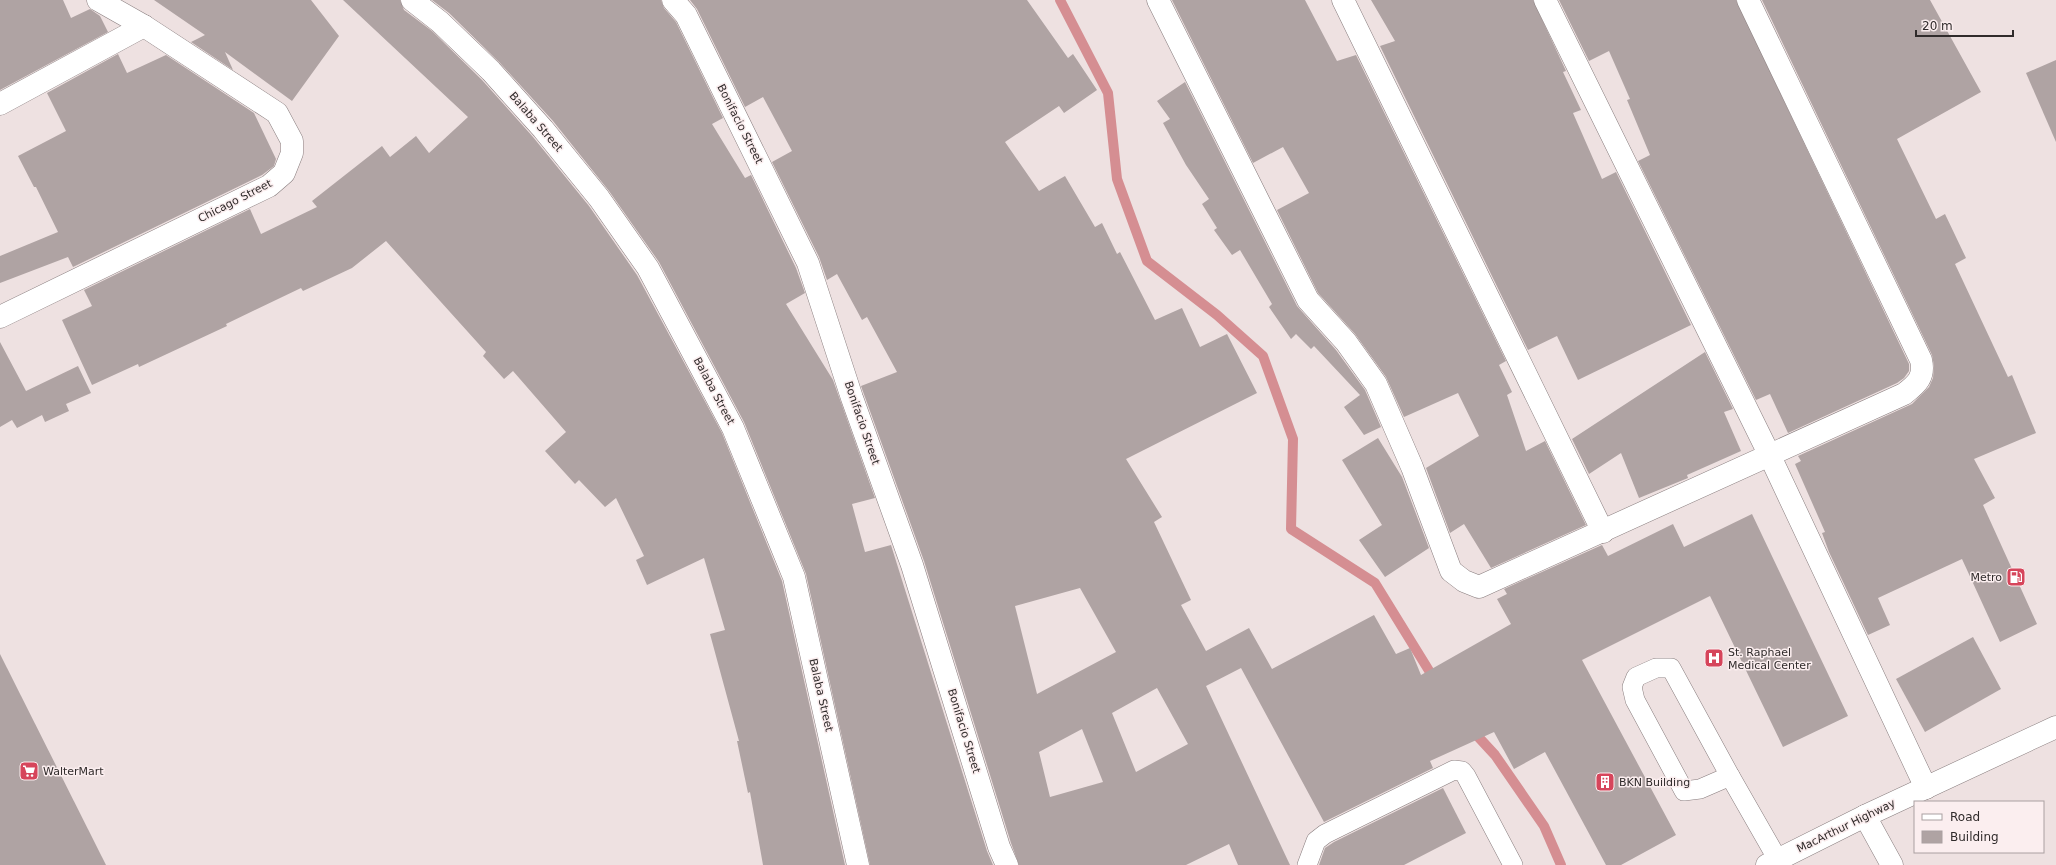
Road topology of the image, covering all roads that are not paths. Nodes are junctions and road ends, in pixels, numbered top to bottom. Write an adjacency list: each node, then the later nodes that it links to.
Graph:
1 (98, 0): 8 (main road, Chicago Street)
2 (412, 0): 18 (main road, Balaba Street)
3 (673, 0): 19 (main road, Bonifacio Street)
4 (1158, 0): 12 (main road)
5 (1343, 0): 12 (main road)
6 (1545, 0): 11 (main road)
7 (1748, 0): 11 (main road)
8 (144, 26): 9 (main road); 10 (main road, Chicago Street)
9 (0, 104)
10 (0, 317)
11 (1769, 454): 12 (main road); 15 (main road)
12 (1602, 532)
13 (2056, 727): 15 (main road, MacArthur Highway)
14 (1730, 776): 14 (lane); 17 (lane)
15 (1926, 788): 16 (main road, MacArthur Highway)
16 (1865, 816): 17 (main road, MacArthur Highway); 22 (main road)
17 (1772, 862)
18 (858, 865)
19 (1007, 865)
20 (1307, 865): 21 (lane)
21 (1513, 865)
22 (1892, 865)

